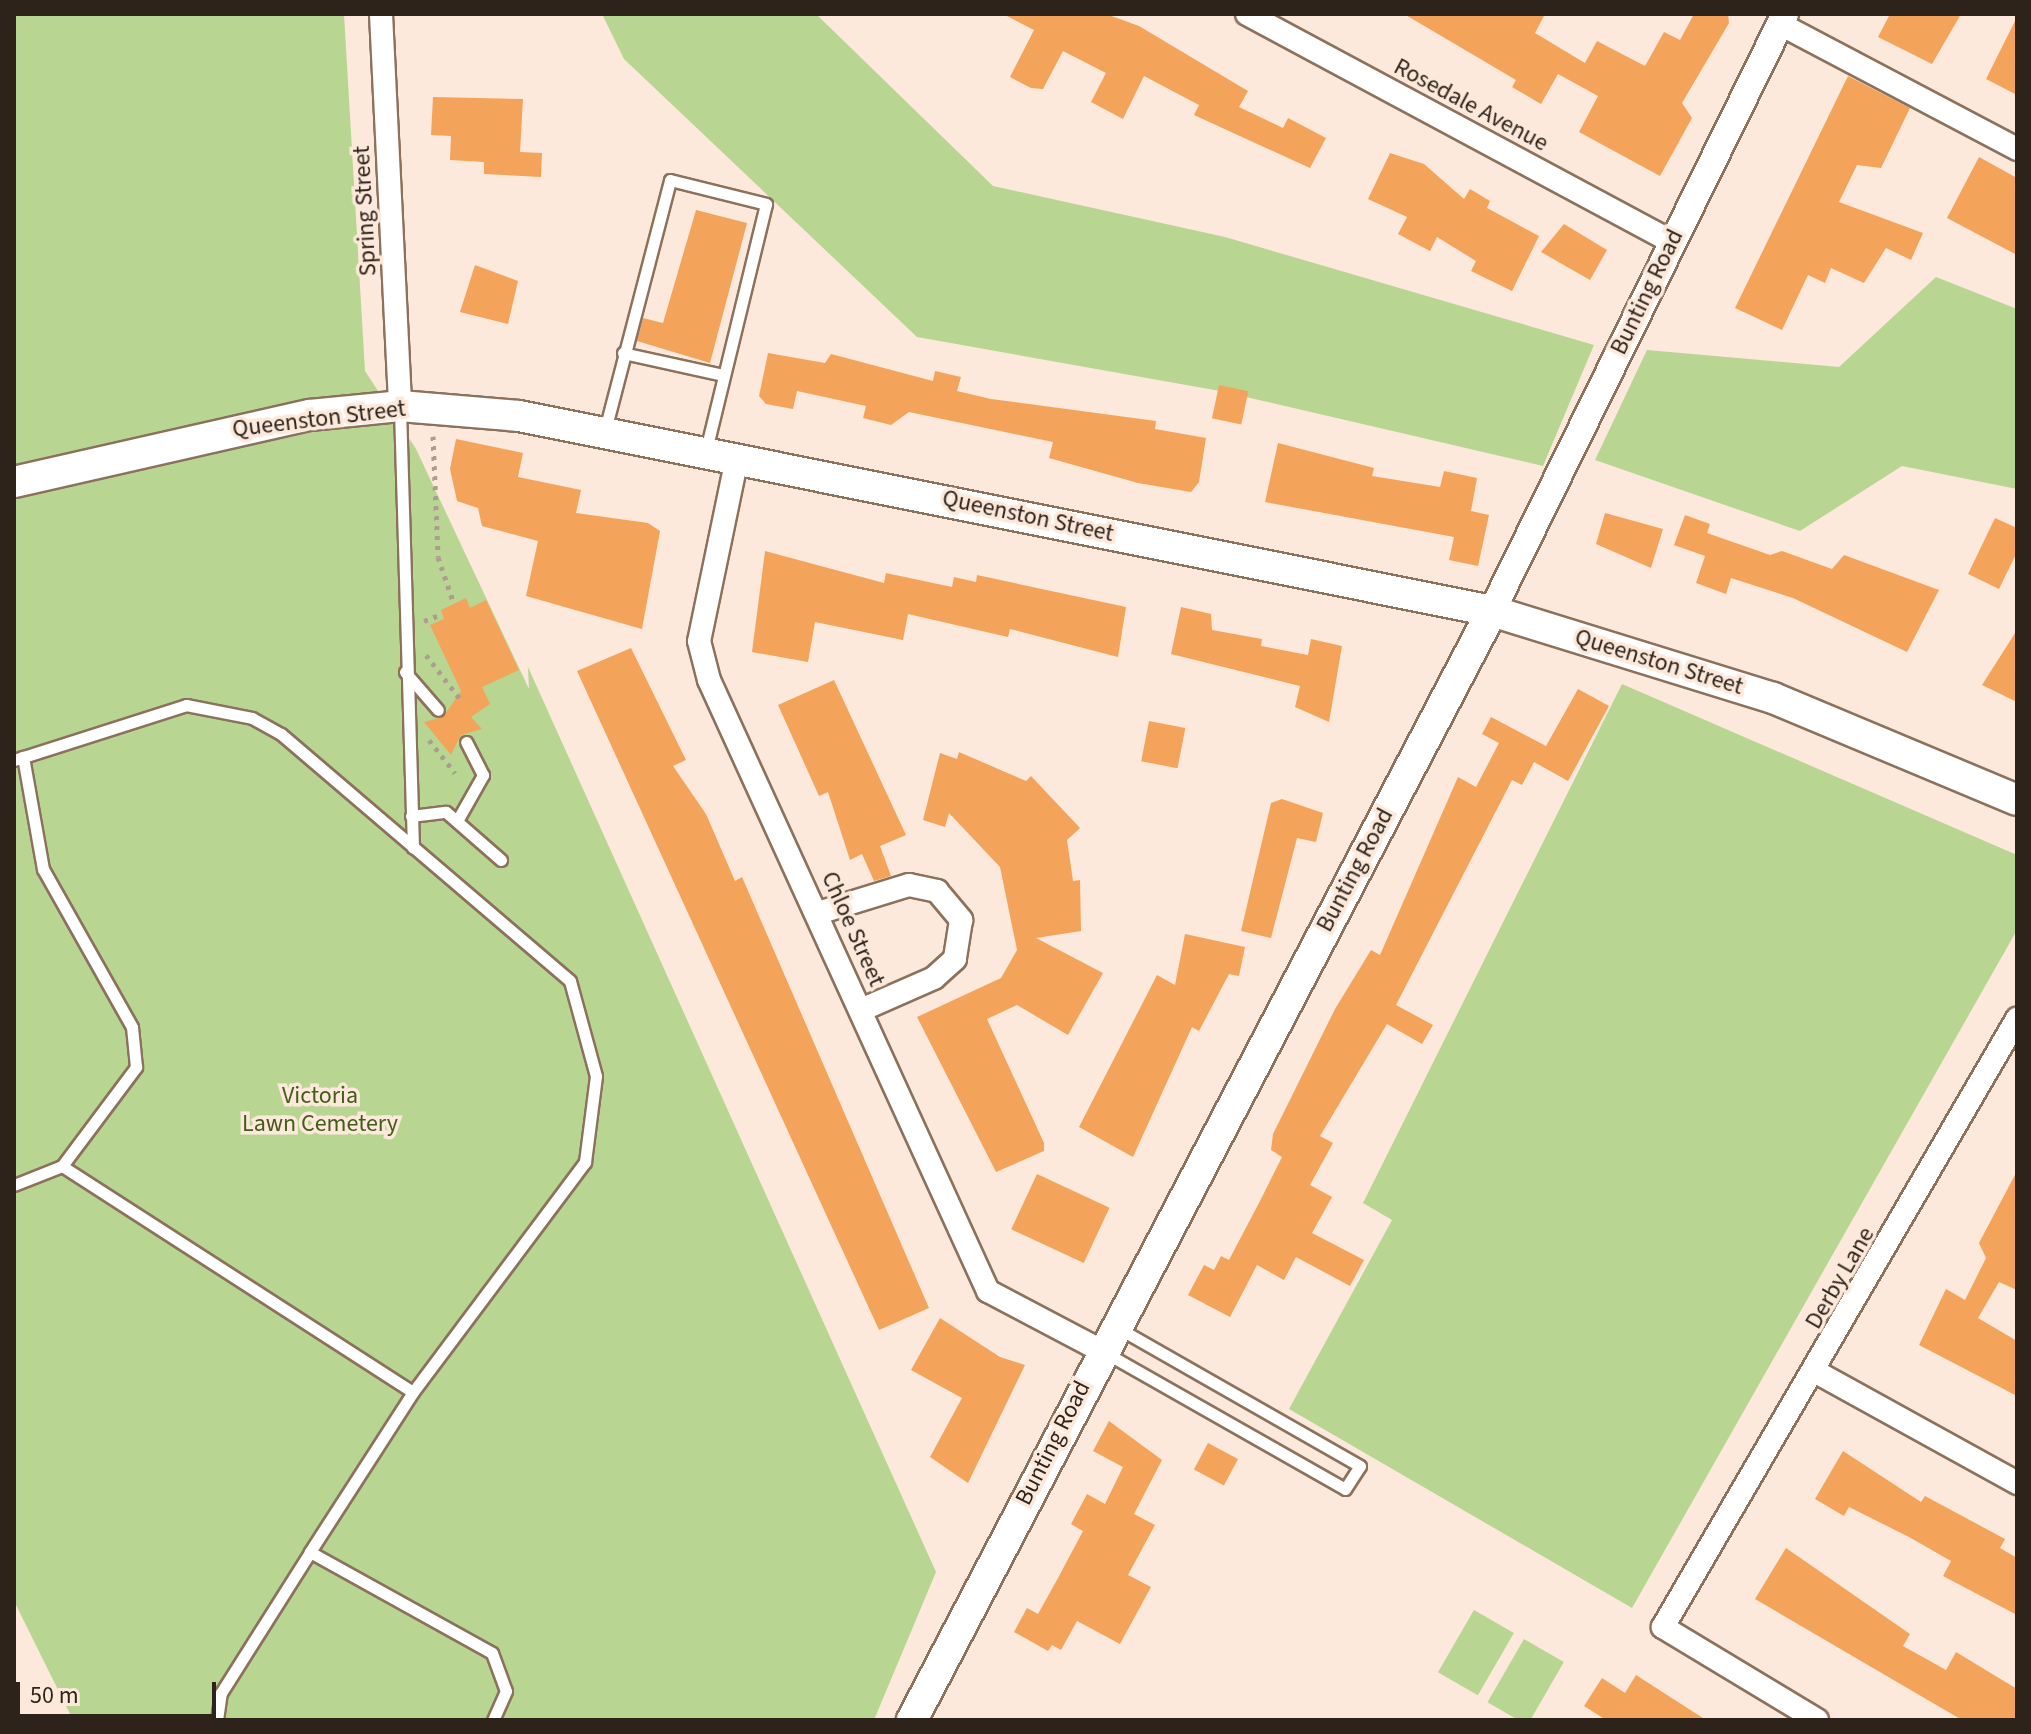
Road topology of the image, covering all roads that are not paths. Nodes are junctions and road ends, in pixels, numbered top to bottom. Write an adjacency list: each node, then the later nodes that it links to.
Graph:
1 (381, 14): 8 (street, Spring Street)
2 (1247, 14): 5 (street, Rosedale Avenue)
3 (1782, 19): 4 (street); 5 (street, Bunting Road)
4 (2017, 149)
5 (1671, 241): 13 (street, Bunting Road)
6 (623, 353): 7 (lane); 7 (lane); 9 (lane)
7 (723, 375): 10 (lane)
8 (400, 406): 9 (main road, Queenston Street); 12 (main road, Queenston Street); 14 (lane)
9 (604, 432): 10 (main road, Queenston Street)
10 (706, 451): 11 (main road, Queenston Street)
11 (737, 458): 13 (main road, Queenston Street); 23 (street, Chloe Street)
12 (14, 482)
13 (1492, 611): 18 (main road, Queenston Street); 28 (main road, Bunting Road)
14 (405, 672): 15 (lane); 19 (lane)
15 (438, 710)
16 (466, 742): 20 (lane)
17 (19, 758): 21 (lane); 26 (lane)
18 (2017, 800)
19 (411, 816): 20 (lane); 21 (lane)
20 (457, 821): 22 (lane)
21 (413, 848): 30 (lane)
22 (501, 860)
23 (818, 913): 24 (street, Chloe Street); 24 (street)
24 (861, 1010): 28 (street, Chloe Street)
25 (2017, 1019): 29 (street, Derby Lane)
26 (62, 1166): 27 (lane); 30 (lane)
27 (14, 1185)
28 (1107, 1338): 28 (lane); 35 (main road, Bunting Road)
29 (1816, 1372): 31 (street); 36 (street, Derby Lane)
30 (413, 1392): 32 (lane)
31 (2017, 1483)
32 (310, 1552): 33 (lane); 34 (lane)
33 (217, 1720)
34 (493, 1720)
35 (912, 1720)
36 (1817, 1720)

